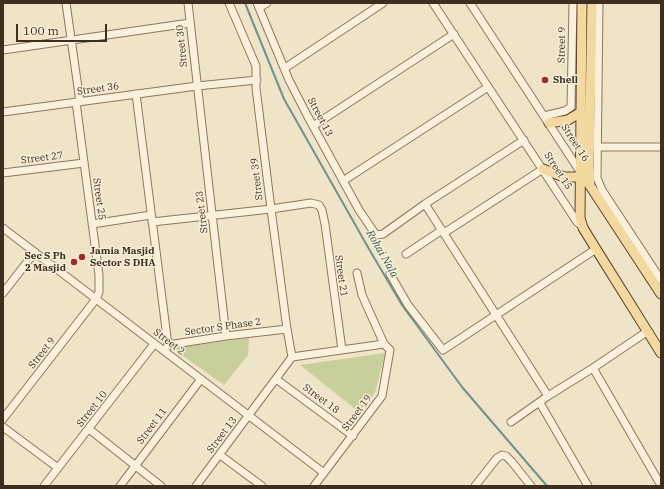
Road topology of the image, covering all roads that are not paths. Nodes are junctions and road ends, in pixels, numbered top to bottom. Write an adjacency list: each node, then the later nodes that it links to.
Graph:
1 (66, 3): 15 (street, Street 25)
2 (188, 3): 13 (street, Street 30)
3 (229, 3): 18 (street, Street 39)
4 (267, 3): 12 (street)
5 (383, 3): 17 (street)
6 (433, 3): 14 (street, Street 15)
7 (470, 3): 25 (street, Street 16)
8 (573, 3): 23 (street, Street 9)
9 (582, 3): 23 (main road)
10 (592, 3): 31 (main road)
11 (599, 3): 28 (street)
12 (258, 6): 17 (street, Street 13)
13 (190, 23): 15 (street); 19 (street, Street 30)
14 (454, 34): 20 (street, Street 15); 26 (street)
15 (72, 40): 16 (street); 22 (street, Street 25)
16 (3, 50)
17 (285, 68): 26 (street, Street 13)
18 (257, 80): 19 (street, Street 36); 38 (street, Street 39)
19 (197, 86): 21 (street, Street 36); 39 (street, Street 23)
20 (488, 87): 27 (street, Street 15); 35 (street)
21 (136, 94): 22 (street, Street 36); 40 (street)
22 (78, 102): 24 (street, Street 36); 30 (street, Street 25)
23 (578, 106): 25 (main road); 34 (main road)
24 (3, 112)
25 (547, 120): 34 (street, Street 16)
26 (313, 126): 35 (street, Street 13)
27 (524, 140): 32 (street, Street 15); 37 (street)
28 (597, 146): 29 (street); 36 (street)
29 (661, 147)
30 (84, 164): 33 (street, Street 27); 41 (street, Street 25)
31 (589, 167): 34 (main road); 34 (main road)
32 (543, 169): 34 (main road); 43 (street, Street 15); 44 (street)
33 (3, 173)
34 (583, 179): 36 (main road, Street 16); 43 (main road)
35 (343, 181): 37 (street, Street 13)
36 (606, 203): 50 (street); 52 (main road, Street 16)
37 (425, 204): 44 (street)
38 (271, 209): 39 (street); 55 (street, Street 39); 61 (street, Street 21)
39 (212, 216): 40 (street); 57 (street, Street 23)
40 (152, 219): 41 (street); 60 (street)
41 (92, 224): 53 (street, Street 25)
42 (3, 228): 46 (street, Street 2)
43 (583, 228): 45 (main road, Street 15)
44 (443, 232): 47 (street); 54 (street)
45 (596, 249): 54 (street); 56 (main road, Street 15)
46 (35, 252): 51 (street); 53 (street, Street 2)
47 (406, 254)
48 (357, 273): 59 (street)
49 (390, 274): 54 (street)
50 (661, 280)
51 (3, 293)
52 (661, 294)
53 (96, 299): 58 (street, Street 2); 70 (street, Street 9)
54 (497, 315): 67 (street)
55 (287, 329): 57 (street, Sector S Phase 2); 63 (street, Street 39)
56 (648, 331): 62 (main road, Street 15); 64 (street)
57 (226, 336): 60 (street, Sector S Phase 2)
58 (154, 344): 60 (street, Street 2); 73 (street, Street 10)
59 (384, 344): 61 (street); 74 (street, Street 19)
60 (166, 348): 65 (street, Street 2)
61 (342, 350): 63 (street)
62 (661, 353)
63 (292, 357): 66 (street, Street 13)
64 (593, 368): 67 (street); 79 (street)
65 (201, 379): 69 (street, Street 2); 76 (street, Street 11)
66 (276, 379): 69 (street, Street 13); 74 (street, Street 18)
67 (548, 396): 68 (street)
68 (540, 403): 71 (street); 88 (street)
69 (249, 416): 75 (street, Street 13); 78 (street, Street 2)
70 (3, 419)
71 (511, 422)
72 (3, 427): 77 (street)
73 (89, 429): 76 (street); 77 (street, Street 10)
74 (353, 436): 78 (street, Street 19)
75 (220, 455): 83 (street, Street 13); 84 (street)
76 (135, 466): 81 (street, Street 11); 82 (street)
77 (58, 468): 80 (street, Street 10)
78 (324, 473): 85 (street, Street 19)
79 (659, 482)
80 (44, 486)
81 (120, 486)
82 (161, 486)
83 (197, 486)
84 (262, 486)
85 (314, 486)
86 (475, 486): 87 (street)
87 (531, 486)
88 (588, 486)

